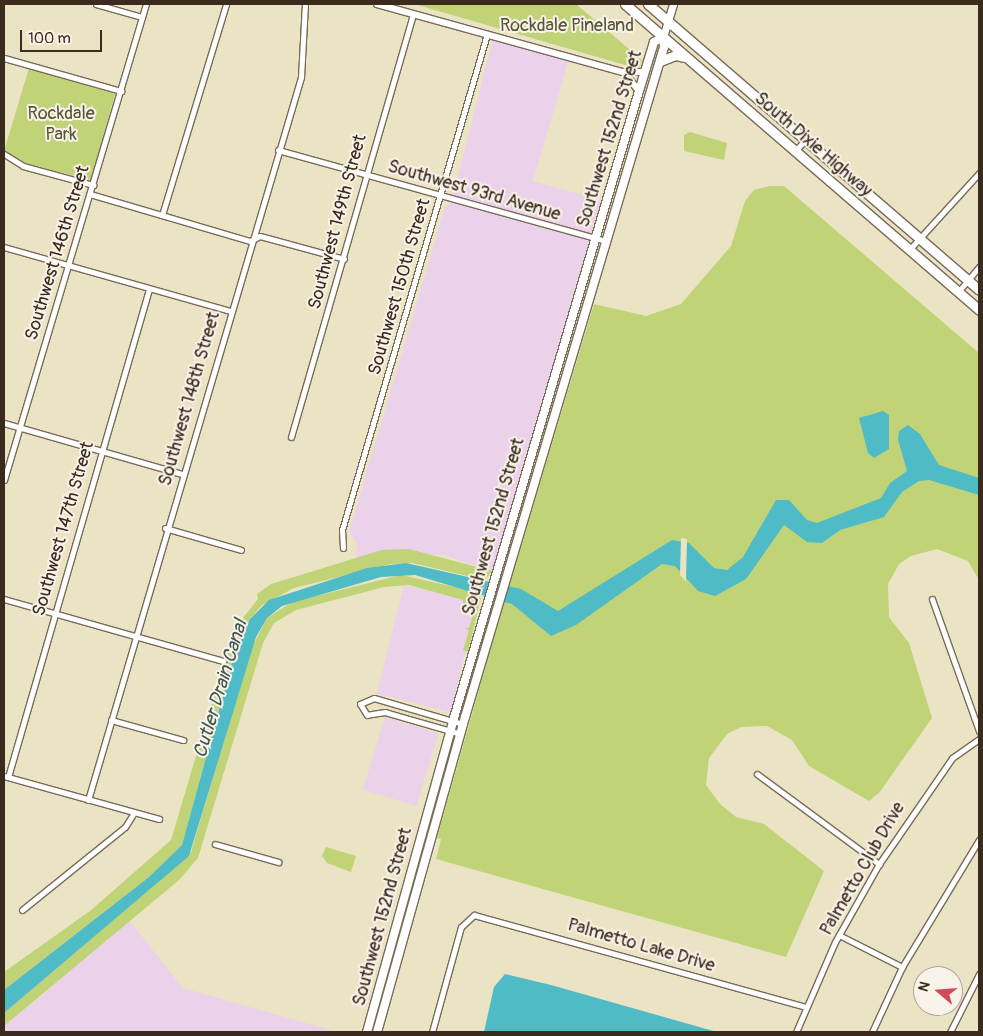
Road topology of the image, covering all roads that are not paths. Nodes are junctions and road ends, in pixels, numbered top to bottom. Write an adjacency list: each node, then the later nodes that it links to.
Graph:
1 (96, 4): 10 (street)
2 (146, 4): 10 (street, Southwest 146th Street)
3 (226, 4): 32 (street)
4 (305, 4): 23 (street, Southwest 148th Street)
5 (377, 4): 9 (street)
6 (625, 4): 13 (highway, South Dixie Highway)
7 (648, 4): 11 (highway, South Dixie Highway)
8 (673, 4): 11 (main road, Southwest 152nd Street)
9 (413, 14): 12 (street); 28 (street, Southwest 149th Street)
10 (142, 17): 19 (street, Southwest 146th Street)
11 (668, 20): 13 (main road, Southwest 152nd Street); 21 (highway, South Dixie Highway)
12 (487, 34): 17 (street); 31 (street, Southwest 150th Street)
13 (663, 36): 15 (highway, South Dixie Highway); 16 (main road, Southwest 152nd Street); 18 (main road, Southwest 152nd Street)
14 (4, 58): 19 (street)
15 (688, 58): 16 (highway); 24 (highway, South Dixie Highway)
16 (660, 61): 26 (main road, Southwest 152nd Street)
17 (623, 72): 18 (street); 20 (street)
18 (644, 72): 20 (main road, Southwest 152nd Street)
19 (122, 91): 29 (street, Southwest 146th Street)
20 (639, 91): 22 (main road, Southwest 152nd Street)
21 (806, 139): 24 (street); 33 (highway, South Dixie Highway)
22 (624, 147): 26 (main road); 34 (main road, Southwest 152nd Street)
23 (278, 150): 28 (street, Southwest 93rd Avenue); 35 (street, Southwest 148th Street)
24 (795, 151): 38 (highway, South Dixie Highway)
25 (4, 154): 29 (street)
26 (631, 156): 36 (main road, Southwest 152nd Street)
27 (979, 172): 33 (street)
28 (365, 174): 31 (street, Southwest 93rd Avenue); 39 (street, Southwest 149th Street)
29 (93, 185): 30 (street, Southwest 146th Street)
30 (90, 194): 32 (street); 40 (street, Southwest 146th Street)
31 (441, 197): 34 (street, Southwest 93rd Avenue); 55 (street, Southwest 150th Street)
32 (162, 216): 35 (street)
33 (920, 238): 38 (street); 42 (highway, South Dixie Highway)
34 (595, 240): 36 (street, Southwest 93rd Avenue); 63 (main road, Southwest 152nd Street)
35 (250, 241): 39 (street); 47 (street, Southwest 148th Street)
36 (606, 241): 64 (main road, Southwest 152nd Street)
37 (4, 247): 40 (street)
38 (909, 250): 45 (highway, South Dixie Highway)
39 (344, 259): 50 (street, Southwest 149th Street)
40 (69, 266): 43 (street); 49 (street, Southwest 146th Street)
41 (979, 267): 42 (street)
42 (968, 280): 44 (highway, South Dixie Highway); 45 (street)
43 (149, 289): 47 (street); 51 (street, Southwest 147th Street)
44 (979, 290)
45 (958, 292): 46 (highway, South Dixie Highway)
46 (979, 310)
47 (230, 311): 52 (street, Southwest 148th Street)
48 (4, 423): 49 (street)
49 (19, 428): 51 (street); 53 (street, Southwest 146th Street)
50 (291, 437)
51 (102, 451): 52 (street); 59 (street, Southwest 147th Street)
52 (182, 474): 54 (street, Southwest 148th Street)
53 (4, 480)
54 (166, 528): 56 (street); 60 (street, Southwest 148th Street)
55 (343, 548)
56 (241, 550)
57 (4, 599): 59 (street)
58 (932, 600): 66 (street)
59 (54, 613): 60 (street); 71 (street, Southwest 147th Street)
60 (134, 636): 61 (street); 62 (street, Southwest 148th Street)
61 (223, 661)
62 (111, 720): 69 (street); 72 (street, Southwest 148th Street)
63 (453, 721): 64 (street); 65 (main road, Southwest 152nd Street); 65 (street)
64 (464, 724): 67 (main road, Southwest 152nd Street)
65 (450, 730): 67 (street); 84 (main road, Southwest 152nd Street)
66 (979, 732)
67 (461, 734): 85 (main road, Southwest 152nd Street)
68 (979, 739): 78 (street, Palmetto Club Drive)
69 (183, 740)
70 (757, 774): 78 (street)
71 (6, 776): 72 (street)
72 (88, 800): 73 (street)
73 (133, 814): 74 (street); 79 (street)
74 (159, 819)
75 (979, 840): 81 (street)
76 (215, 844): 77 (street)
77 (278, 862)
78 (878, 864): 80 (street, Palmetto Club Drive)
79 (22, 910)
80 (839, 935): 81 (street); 83 (street, Palmetto Club Drive)
81 (902, 967): 88 (street)
82 (979, 974): 89 (street)
83 (806, 1007): 86 (street, Palmetto Lake Drive); 87 (street, Palmetto Club Drive)
84 (367, 1032)
85 (378, 1032)
86 (432, 1032)
87 (796, 1032)
88 (872, 1032)
89 (950, 1032)

